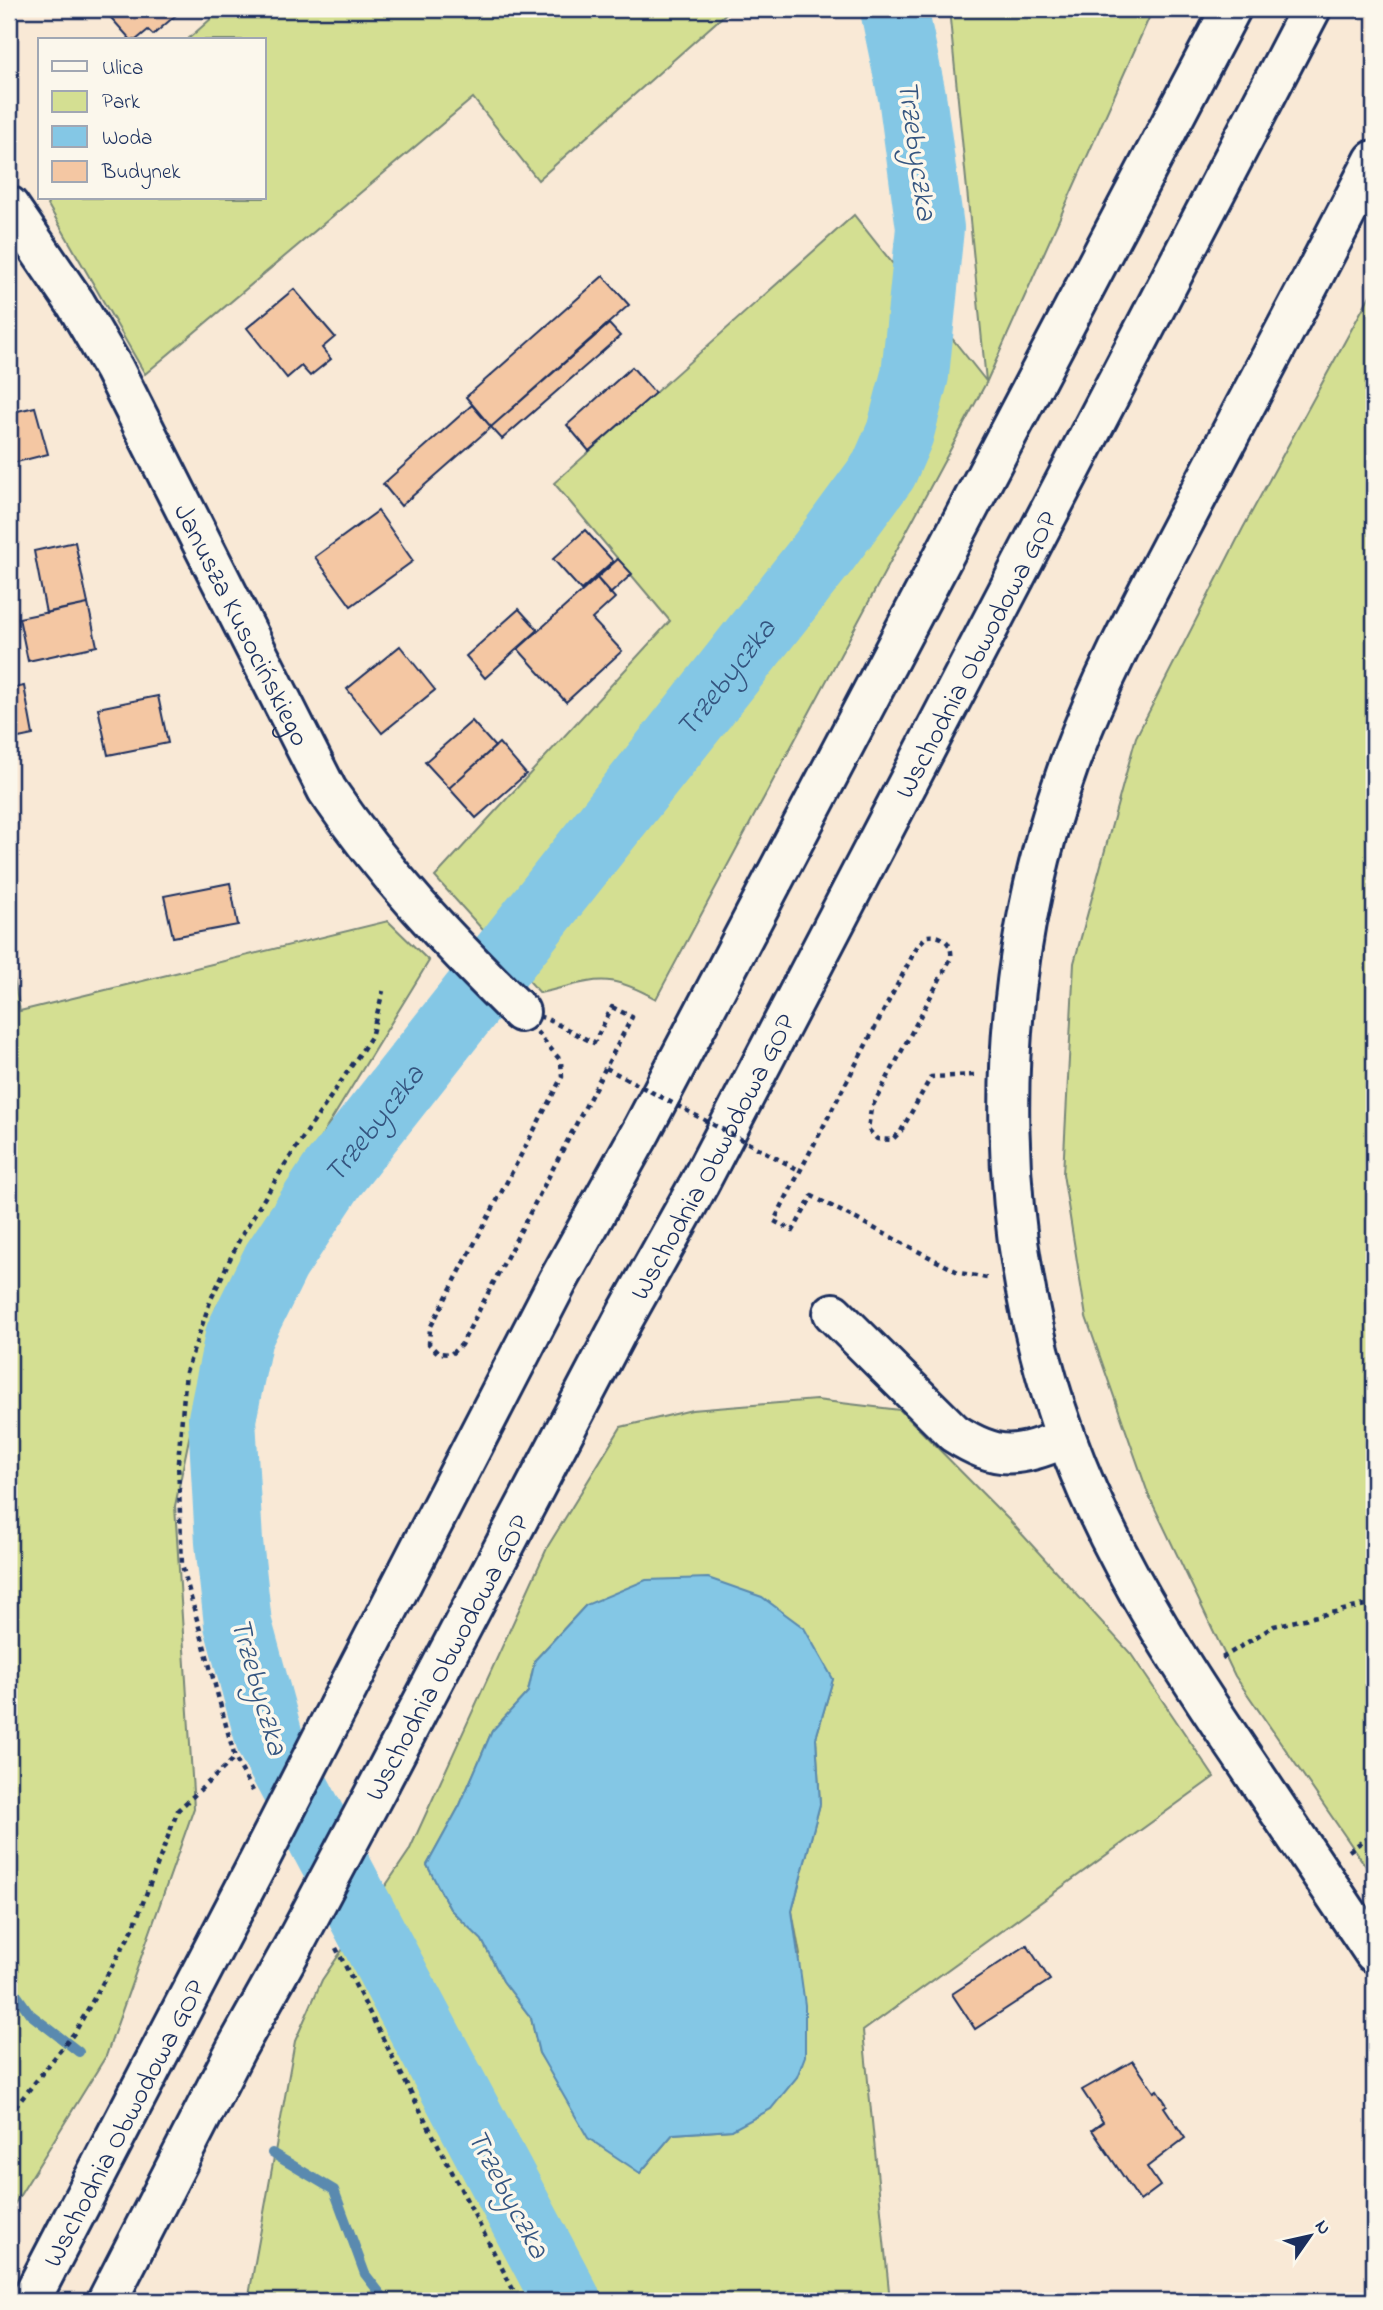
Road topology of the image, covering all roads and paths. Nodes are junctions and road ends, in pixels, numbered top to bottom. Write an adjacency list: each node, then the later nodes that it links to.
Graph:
1 (1231, 9): 23 (main road, Wschodnia Obwodowa GOP, bridge)
2 (1311, 9): 20 (main road, Wschodnia Obwodowa GOP, bridge)
3 (1374, 160): 13 (main road)
4 (9, 206): 6 (main road, Janusza Kusocińskiego)
5 (383, 991): 16 (path)
6 (520, 1012): 8 (path)
7 (560, 1025): 8 (path)
8 (606, 1068): 10 (path, bridge)
9 (983, 1075): 10 (path)
10 (799, 1170): 11 (path)
11 (999, 1276)
12 (834, 1313): 13 (main road)
13 (1066, 1438): 15 (main road)
14 (1374, 1603): 15 (path)
15 (1204, 1669): 21 (main road)
16 (235, 1758): 17 (path); 22 (path)
17 (254, 1794)
18 (1374, 1833): 19 (path)
19 (1346, 1853)
20 (312, 1941): 24 (main road, Wschodnia Obwodowa GOP); 25 (path)
21 (1374, 1953)
22 (9, 2115)
23 (30, 2301)
24 (107, 2301)
25 (519, 2301)

